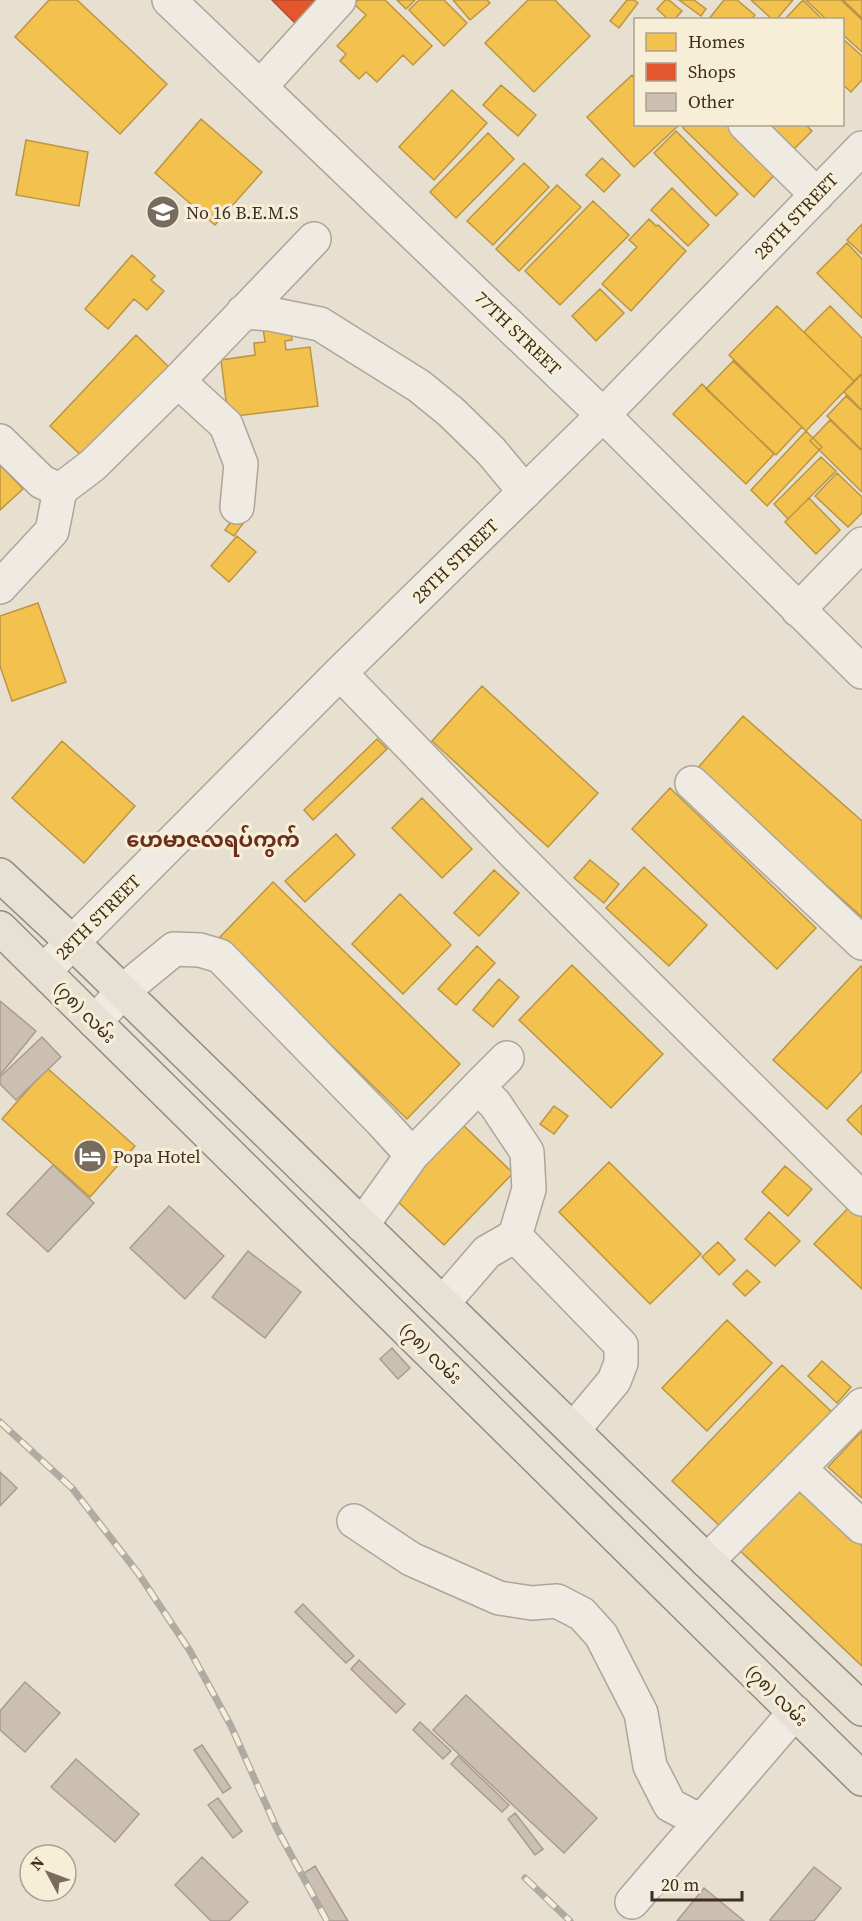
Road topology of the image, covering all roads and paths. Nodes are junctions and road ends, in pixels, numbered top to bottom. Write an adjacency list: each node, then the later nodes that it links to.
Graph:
1 (169, 0): 3 (street, 77TH STREET)
2 (339, 0): 3 (street)
3 (260, 87): 10 (street, 77TH STREET)
4 (747, 126): 6 (street)
5 (862, 148): 6 (street, 28TH STREET)
6 (817, 195): 10 (street, 28TH STREET)
7 (314, 239): 8 (street)
8 (243, 312): 9 (street); 13 (street)
9 (178, 381): 12 (street); 14 (street)
10 (603, 415): 13 (street, 28TH STREET); 17 (street, 77TH STREET)
11 (0, 441): 12 (street)
12 (60, 490): 16 (street)
13 (525, 492): 19 (street, 28TH STREET)
14 (237, 507)
15 (862, 544): 17 (street)
16 (0, 587)
17 (798, 610): 18 (street, 77TH STREET)
18 (862, 672)
19 (340, 673): 23 (street, 28TH STREET); 31 (street)
20 (692, 783): 24 (street)
21 (0, 875): 23 (main road)
22 (0, 928): 25 (main road, (၇၈) လမ်း)
23 (73, 943): 25 (street, 28TH STREET); 26 (main road)
24 (862, 944)
25 (44, 971): 27 (main road, (၇၈) လမ်း)
26 (123, 991): 27 (street); 30 (street); 32 (main road)
27 (95, 1022): 42 (main road, (၇၈) လမ်း)
28 (507, 1058): 29 (street)
29 (478, 1087): 30 (street); 33 (street)
30 (412, 1155): 32 (street)
31 (862, 1199)
32 (362, 1225): 34 (main road)
33 (514, 1236): 34 (street); 36 (street)
34 (443, 1304): 36 (main road)
35 (862, 1405): 37 (street)
36 (573, 1430): 40 (main road)
37 (799, 1468): 39 (street); 40 (street)
38 (354, 1521): 46 (street)
39 (862, 1527)
40 (707, 1562): 41 (main road)
41 (862, 1709)
42 (795, 1712): 43 (main road, (၇၈) လမ်း); 46 (street)
43 (821, 1738): 44 (main road, (၇၈) လမ်း); 45 (street)
44 (862, 1779)
45 (862, 1796)
46 (704, 1818): 47 (street)
47 (632, 1902)

